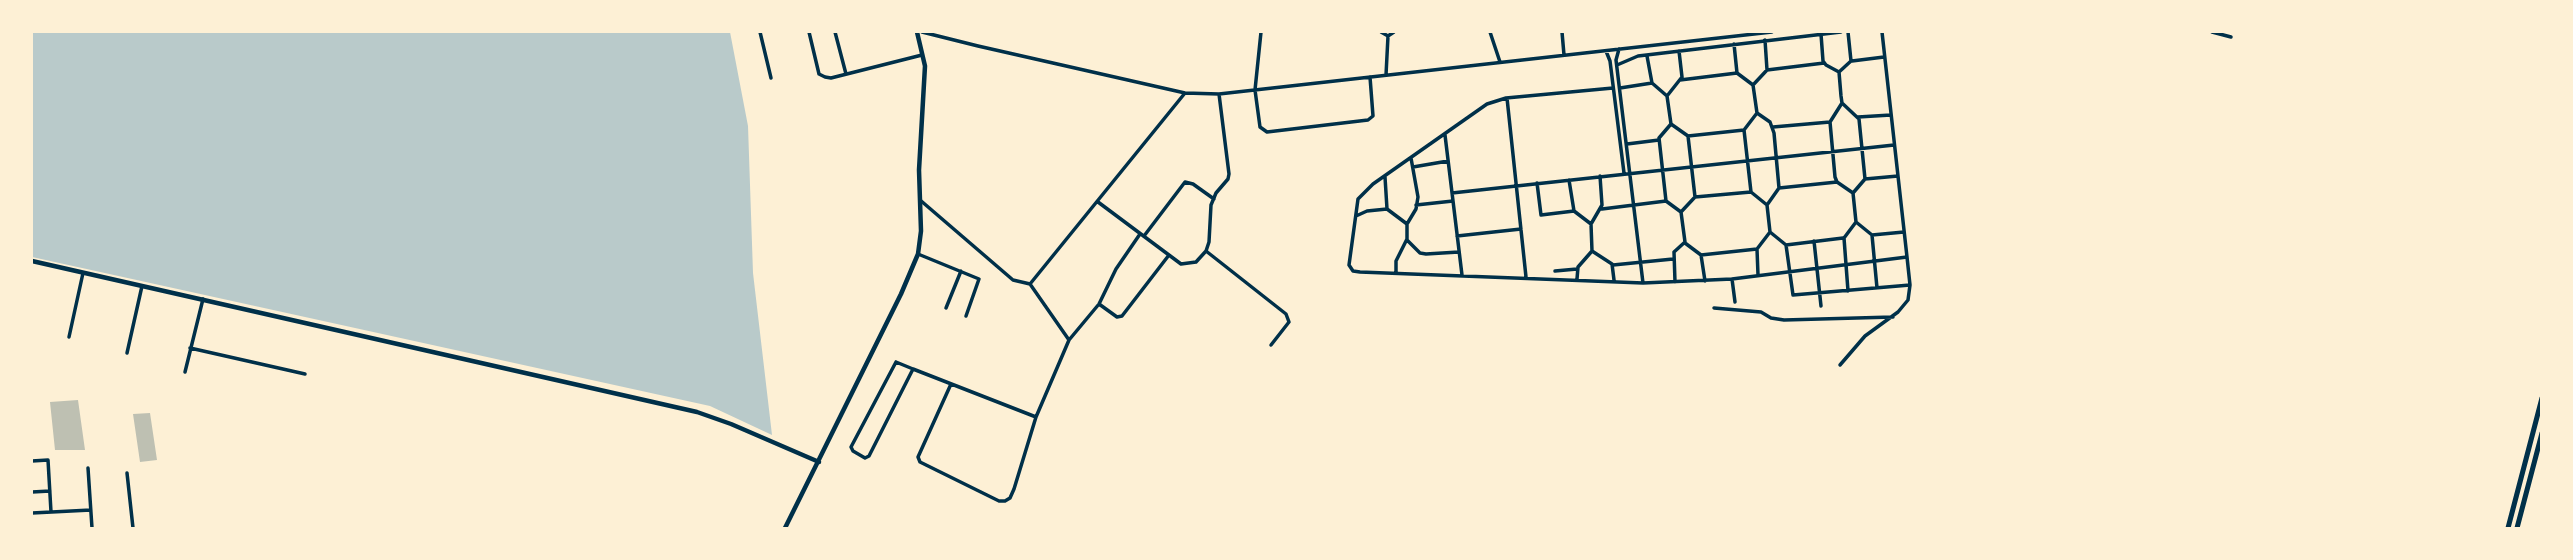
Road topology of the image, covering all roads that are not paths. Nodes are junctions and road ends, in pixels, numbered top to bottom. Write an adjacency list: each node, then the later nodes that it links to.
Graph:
1 (760, 32): 37 (street)
2 (809, 32): 34 (street)
3 (835, 32): 34 (street)
4 (920, 32): 23 (street); 44 (street)
5 (1261, 32): 43 (street)
6 (1381, 32): 16 (street)
7 (1394, 32): 16 (street)
8 (1490, 32): 28 (street)
9 (1562, 32): 24 (street)
10 (1772, 32): 20 (street)
11 (1841, 32): 15 (street)
12 (1849, 32): 27 (street)
13 (1882, 32): 26 (street)
14 (2212, 32): 17 (street)
15 (1821, 34): 18 (street); 29 (street)
16 (1388, 36): 35 (street)
17 (2231, 37)
18 (1765, 40): 19 (street); 31 (street)
19 (1734, 44): 22 (street); 33 (street)
20 (1619, 49): 21 (street); 30 (street)
21 (1605, 50): 24 (street); 41 (street)
22 (1679, 50): 25 (street); 38 (street)
23 (922, 55): 34 (street); 86 (street)
24 (1564, 55): 28 (street)
25 (1647, 56): 30 (street); 39 (street)
26 (1884, 57): 27 (street); 50 (street)
27 (1851, 61): 32 (street)
28 (1500, 62): 35 (street)
29 (1824, 63): 31 (street); 32 (street)
30 (1617, 65): 42 (street)
31 (1767, 70): 40 (street)
32 (1839, 72): 48 (street)
33 (1737, 73): 38 (street); 40 (street)
34 (846, 74)
35 (1386, 75): 36 (street)
36 (1370, 77): 43 (street); 43 (street)
37 (771, 78)
38 (1680, 80): 46 (street)
39 (1652, 83): 42 (street); 46 (street)
40 (1753, 85): 49 (street)
41 (1613, 88): 47 (street); 70 (street)
42 (1620, 88): 59 (street)
43 (1255, 90): 45 (street)
44 (1185, 93): 45 (street); 89 (street)
45 (1219, 94): 85 (street)
46 (1667, 96): 53 (street)
47 (1506, 98): 56 (street); 79 (street)
48 (1842, 103): 51 (street); 52 (street)
49 (1757, 113): 54 (street); 55 (street)
50 (1891, 115): 51 (street); 60 (street)
51 (1858, 117): 61 (street)
52 (1829, 122): 54 (street); 62 (street)
53 (1671, 124): 57 (street); 58 (street)
54 (1773, 127): 63 (street)
55 (1744, 130): 57 (street); 65 (street)
56 (1445, 134): 64 (street); 66 (street)
57 (1688, 136): 67 (street)
58 (1660, 139): 59 (street); 69 (street)
59 (1627, 144): 71 (street)
60 (1894, 145): 61 (street); 74 (street)
61 (1863, 148): 62 (street); 75 (street)
62 (1833, 150): 63 (street); 77 (street)
63 (1777, 157): 65 (street); 80 (street)
64 (1411, 158): 68 (street); 72 (street)
65 (1747, 160): 67 (street); 81 (street)
66 (1448, 161): 68 (street); 82 (street)
67 (1692, 166): 69 (street); 84 (street)
68 (1413, 167): 90 (street)
69 (1662, 169): 71 (street); 88 (street)
70 (1624, 173): 71 (street); 73 (street)
71 (1631, 173): 92 (street)
72 (1385, 176): 93 (street); 97 (street)
73 (1600, 176): 76 (street); 94 (street)
74 (1898, 176): 75 (street); 103 (street)
75 (1866, 179): 83 (street)
76 (1569, 180): 78 (street); 95 (street)
77 (1837, 182): 80 (street); 83 (street)
78 (1537, 183): 79 (street); 95 (street)
79 (1516, 186): 82 (street); 101 (street)
80 (1779, 188): 91 (street)
81 (1751, 192): 84 (street); 91 (street)
82 (1452, 193): 87 (street)
83 (1853, 193): 98 (street)
84 (1695, 197): 96 (street)
85 (1214, 199): 104 (street); 113 (street)
86 (920, 200): 116 (street); 142 (street)
87 (1453, 201): 90 (street); 106 (street)
88 (1666, 201): 92 (street); 96 (street)
89 (1098, 202): 104 (street); 142 (street)
90 (1416, 205): 99 (street)
91 (1767, 205): 102 (street)
92 (1633, 206): 94 (street); 122 (street)
93 (1387, 209): 97 (street); 99 (street)
94 (1601, 209): 100 (street)
95 (1574, 211): 100 (street)
96 (1681, 212): 110 (street)
97 (1355, 216): 132 (street)
98 (1856, 222): 105 (street); 107 (street)
99 (1407, 224): 108 (street)
100 (1591, 224): 114 (street)
101 (1521, 229): 106 (street); 135 (street)
102 (1770, 232): 111 (street); 112 (street)
103 (1904, 232): 105 (street); 119 (street)
104 (1142, 235): 117 (street); 150 (street)
105 (1872, 235): 123 (street)
106 (1457, 236): 115 (street)
107 (1844, 238): 109 (street); 124 (street)
108 (1407, 239): 115 (street); 132 (street)
109 (1814, 241): 111 (street); 126 (street)
110 (1685, 242): 118 (street); 120 (street)
111 (1786, 244): 130 (street)
112 (1757, 249): 118 (street); 134 (street)
113 (1206, 251): 117 (street); 158 (street)
114 (1592, 251): 125 (street); 127 (street)
115 (1459, 252): 133 (street)
116 (918, 254): 128 (street); 170 (street)
117 (1170, 255): 150 (street)
118 (1702, 255): 139 (street)
119 (1907, 257): 123 (street); 143 (street)
120 (1672, 258): 122 (street); 141 (street)
121 (32, 261): 131 (street)
122 (1641, 262): 125 (street); 140 (street)
123 (1875, 262): 124 (street); 145 (street)
124 (1847, 264): 126 (street); 146 (street)
125 (1613, 265): 138 (street)
126 (1816, 268): 130 (street); 147 (street)
127 (1577, 269): 129 (street); 136 (street)
128 (961, 271): 152 (street); 154 (street)
129 (1555, 271)
130 (1790, 271): 134 (street); 147 (street)
131 (83, 273): 144 (street); 156 (street)
132 (1396, 273): 133 (street)
133 (1462, 275): 135 (street)
134 (1758, 275): 137 (street)
135 (1526, 277): 136 (street)
136 (1577, 279): 138 (street)
137 (1732, 279): 139 (street); 149 (street)
138 (1614, 280): 140 (street)
139 (1705, 281): 141 (street)
140 (1643, 282): 141 (street)
141 (1675, 282)
142 (1030, 284): 157 (street)
143 (1910, 285): 145 (street); 155 (street)
144 (142, 286): 148 (street); 160 (street)
145 (1877, 288): 146 (street)
146 (1848, 291): 147 (street)
147 (1819, 294): 151 (street)
148 (203, 299): 159 (street); 170 (street)
149 (1735, 302)
150 (1099, 304): 157 (street)
151 (1821, 306)
152 (946, 307)
153 (1714, 307): 155 (street)
154 (966, 316)
155 (1893, 317): 161 (street)
156 (69, 337)
157 (1069, 340): 167 (street)
158 (1271, 345)
159 (190, 348): 163 (street); 164 (street)
160 (127, 353)
161 (1840, 365)
162 (913, 369): 162 (street); 165 (street)
163 (185, 372)
164 (305, 374)
165 (951, 384): 167 (street); 167 (street)
166 (2542, 398): 181 (highway)
167 (1036, 417)
168 (2542, 433): 182 (highway)
169 (32, 461): 173 (street)
170 (818, 462): 180 (street)
171 (88, 468): 175 (street)
172 (127, 473): 179 (street)
173 (50, 491): 174 (street); 176 (street)
174 (32, 492)
175 (91, 510): 176 (street); 178 (street)
176 (51, 512): 177 (street)
177 (32, 513)
178 (92, 528)
179 (133, 528)
180 (785, 528)
181 (2508, 528)
182 (2517, 528)

